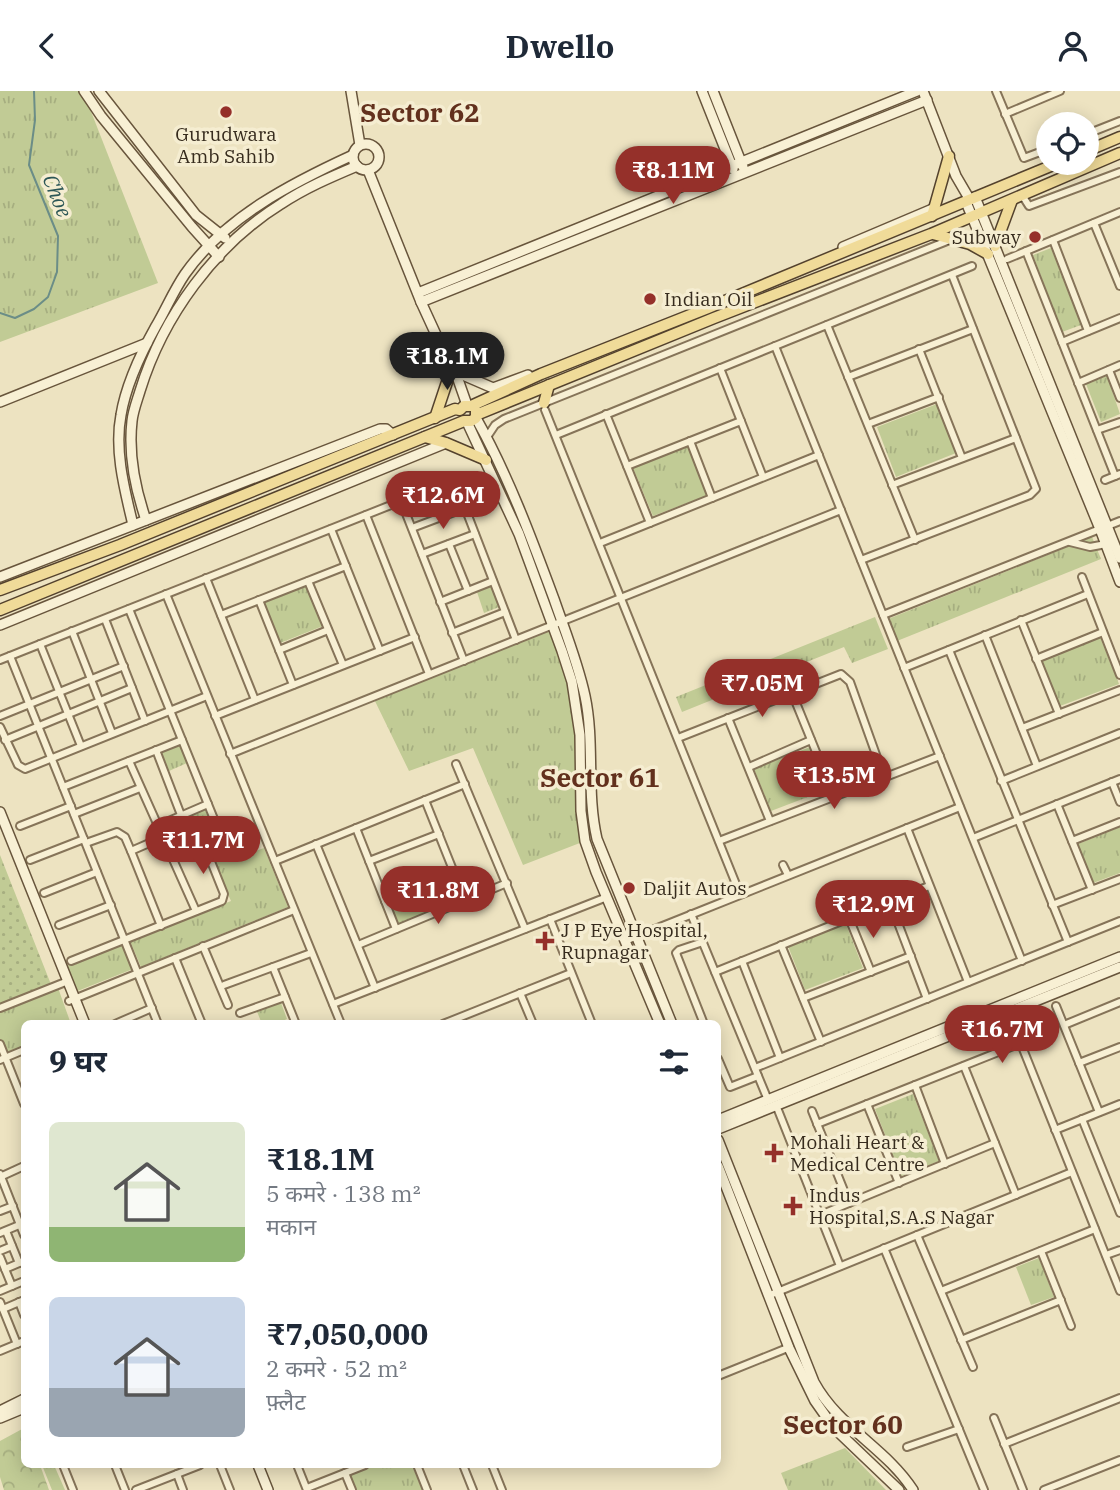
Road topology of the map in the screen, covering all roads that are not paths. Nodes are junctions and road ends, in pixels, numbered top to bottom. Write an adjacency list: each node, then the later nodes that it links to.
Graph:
1 (84, 91): 42 (street)
2 (99, 91): 38 (street)
3 (351, 91): 16 (street)
4 (702, 91): 22 (street)
5 (713, 91): 22 (street)
6 (917, 91): 22 (street)
7 (996, 91): 12 (street)
8 (1037, 91): 11 (street)
9 (1060, 91): 11 (street)
10 (925, 96): 21 (street); 27 (street)
11 (1040, 99): 12 (street)
12 (1005, 114): 19 (street)
13 (1120, 121): 14 (street)
14 (1099, 129)
15 (1120, 137): 17 (main road)
16 (360, 145): 20 (street); 24 (street)
17 (1099, 146)
18 (1120, 153): 28 (main road)
19 (1036, 154)
20 (353, 155): 23 (street); 38 (street)
21 (948, 156): 29 (street); 31 (main road)
22 (737, 164): 27 (street); 33 (street)
23 (358, 166): 24 (street); 41 (street)
24 (368, 170): 50 (street)
25 (1036, 171): 29 (main road)
26 (1120, 172): 28 (street)
27 (741, 175): 35 (street)
28 (1022, 195): 30 (main road)
29 (971, 200): 31 (main road); 34 (street)
30 (1012, 200): 34 (main road); 43 (main road)
31 (933, 212): 63 (main road)
32 (1120, 212): 36 (street)
33 (613, 214): 35 (street); 50 (street)
34 (977, 215): 37 (main road); 43 (street)
35 (619, 223): 50 (street)
36 (1094, 223): 40 (street); 49 (street)
37 (932, 234): 39 (main road); 66 (main road)
38 (221, 235): 41 (street); 42 (street)
39 (954, 238): 43 (main road); 70 (street)
40 (1053, 240): 44 (street); 54 (street)
41 (232, 243): 45 (street)
42 (210, 247): 45 (street); 56 (street)
43 (992, 250): 103 (street)
44 (1026, 251): 46 (street); 55 (street)
45 (219, 257): 98 (street)
46 (1007, 259)
47 (972, 266): 48 (street)
48 (952, 275): 52 (street); 53 (street)
49 (1120, 286)
50 (419, 297): 61 (street)
51 (1120, 318): 54 (street)
52 (827, 325): 57 (street); 64 (street)
53 (973, 329): 58 (street); 82 (street)
54 (1088, 331): 55 (street)
55 (1062, 342): 65 (street)
56 (147, 343): 69 (street); 101 (street)
57 (775, 346): 60 (street); 85 (street)
58 (919, 349): 64 (street); 67 (street)
59 (1120, 365): 62 (street)
60 (720, 368): 72 (street); 74 (street)
61 (451, 370): 63 (street); 71 (street); 73 (main road)
62 (1109, 370): 65 (street); 68 (street)
63 (540, 373): 71 (main road)
64 (848, 377): 76 (street)
65 (1078, 383): 77 (street)
66 (549, 384): 70 (main road); 71 (main road)
67 (939, 397): 76 (street); 86 (street)
68 (1120, 398)
69 (0, 402)
70 (545, 406): 79 (street); 81 (street)
71 (468, 413): 73 (main road); 80 (main road); 81 (street); 87 (street)
72 (606, 414): 79 (street); 88 (street)
73 (435, 418): 78 (main road)
74 (741, 421): 83 (street); 90 (street)
75 (1120, 422): 77 (street)
76 (868, 424): 92 (street)
77 (1097, 431): 89 (street)
78 (393, 435): 98 (street); 121 (main road)
79 (556, 435): 109 (street)
80 (425, 437): 84 (main road); 129 (main road)
81 (487, 437): 135 (street)
82 (1016, 438): 86 (street); 106 (street)
83 (690, 441): 88 (street); 93 (street)
84 (446, 443): 87 (main road); 136 (street)
85 (819, 455): 90 (street); 96 (street)
86 (962, 458): 92 (street)
87 (486, 460): 135 (street)
88 (627, 466): 100 (street)
89 (1118, 475): 91 (street)
90 (763, 477): 93 (street)
91 (1105, 479)
92 (892, 485): 106 (street)
93 (712, 498): 100 (street)
94 (401, 501): 95 (street); 97 (street); 102 (street)
95 (465, 508): 102 (street); 105 (street)
96 (841, 510): 113 (street); 125 (street)
97 (366, 515): 104 (street); 142 (street)
98 (146, 520): 101 (street)
99 (1120, 521): 103 (street)
100 (650, 523): 109 (street)
101 (133, 525): 115 (street)
102 (412, 528): 111 (street)
103 (1104, 528): 107 (street); 108 (street)
104 (331, 529): 114 (street); 117 (street)
105 (475, 534): 110 (street); 119 (street)
106 (915, 540): 113 (street)
107 (1069, 541): 108 (street); 132 (street)
108 (1113, 541): 112 (street); 120 (street)
109 (600, 543): 125 (street)
110 (449, 544): 111 (street); 122 (street)
111 (422, 554): 127 (street)
112 (1120, 558)
113 (861, 560): 132 (street)
114 (346, 566): 118 (street); 146 (street)
115 (0, 577)
116 (1082, 577): 124 (street)
117 (206, 578): 123 (street); 131 (street)
118 (309, 581): 126 (street); 137 (street)
119 (493, 581): 122 (street); 130 (street)
120 (1120, 582)
121 (0, 590)
122 (468, 591): 127 (street)
123 (166, 594): 128 (street); 163 (street)
124 (1088, 594): 134 (street); 139 (street)
125 (621, 598): 135 (street); 179 (street)
126 (259, 600): 131 (street); 145 (street)
127 (440, 602): 140 (street)
128 (129, 608): 133 (street); 167 (street)
129 (0, 610)
130 (505, 612): 140 (street); 143 (street)
131 (221, 615): 164 (street)
132 (883, 615): 154 (street)
133 (105, 619): 138 (street); 153 (street)
134 (1021, 620): 141 (street); 149 (street)
135 (558, 623): 143 (street); 199 (street)
136 (0, 625)
137 (328, 630): 145 (street); 152 (street)
138 (72, 631): 144 (street); 157 (street)
139 (1103, 632): 149 (street); 156 (street)
140 (452, 633): 151 (street)
141 (985, 635): 147 (street); 176 (street)
142 (415, 637): 146 (street); 155 (street)
143 (516, 640): 151 (street)
144 (40, 644): 148 (street); 161 (street)
145 (279, 650): 158 (street)
146 (380, 650): 152 (street)
147 (949, 650): 154 (street); 194 (street)
148 (10, 656): 150 (street); 166 (street)
149 (1036, 659): 169 (street)
150 (0, 660)
151 (464, 661): 155 (street)
152 (342, 665): 158 (street)
153 (124, 666): 157 (street); 159 (street)
154 (904, 668): 186 (street)
155 (429, 674): 185 (street)
156 (1120, 674)
157 (91, 680): 161 (street); 165 (street)
158 (293, 685): 164 (street)
159 (132, 688): 165 (street); 173 (street)
160 (1120, 690): 169 (street)
161 (60, 692): 166 (street); 168 (street)
162 (792, 693): 172 (street); 182 (street); 192 (street)
163 (207, 696): 167 (street); 171 (street)
164 (255, 700): 171 (street)
165 (100, 702): 168 (street); 177 (street)
166 (30, 705): 170 (street); 175 (street)
167 (170, 711): 173 (street); 181 (street)
168 (69, 714): 175 (street); 183 (street)
169 (1059, 714): 176 (street)
170 (0, 716)
171 (215, 716): 185 (street)
172 (728, 718): 179 (street); 191 (street)
173 (145, 721): 177 (street)
174 (0, 727): 180 (street)
175 (38, 727): 180 (street); 187 (street)
176 (1023, 728): 190 (street)
177 (112, 733): 183 (street)
178 (1120, 733): 190 (street)
179 (678, 738): 223 (street)
180 (5, 740): 187 (street)
181 (182, 740): 184 (street); 203 (street)
182 (811, 740): 191 (street); 200 (street)
183 (81, 746): 187 (street)
184 (156, 750): 188 (street); 209 (street)
185 (230, 754): 229 (street)
186 (940, 756): 192 (street); 206 (street)
187 (51, 758): 197 (street)
188 (129, 761): 197 (street); 198 (street)
189 (456, 764): 196 (street)
190 (1037, 766): 194 (street)
191 (749, 767): 211 (street)
192 (884, 777): 200 (street)
193 (1120, 779): 195 (street)
194 (1001, 781): 210 (street)
195 (1112, 782): 202 (street); 204 (street)
196 (465, 783): 201 (street); 236 (street)
197 (63, 787): 205 (street)
198 (140, 788): 208 (street); 213 (street)
199 (586, 789): 241 (street); 257 (street)
200 (834, 796): 211 (street)
201 (425, 800): 215 (street); 219 (street)
202 (1120, 802)
203 (208, 804): 209 (street); 218 (street)
204 (1057, 804): 210 (street); 224 (street)
205 (71, 806): 208 (street); 214 (street)
206 (960, 807): 216 (street); 221 (street)
207 (0, 813): 278 (street)
208 (74, 814): 222 (street)
209 (181, 815): 213 (street)
210 (1017, 820): 221 (street); 246 (street)
211 (770, 821): 223 (street)
212 (1120, 823): 224 (street)
213 (157, 825): 220 (street)
214 (20, 826)
215 (356, 828): 225 (street); 230 (street)
216 (906, 828): 234 (street); 237 (street)
217 (0, 829): 278 (street)
218 (218, 829)
219 (439, 834): 230 (street); 233 (street)
220 (163, 837): 227 (street); 248 (street)
221 (973, 838): 271 (street)
222 (85, 841): 227 (street); 228 (street); 232 (street)
223 (719, 841): 240 (street)
224 (1072, 841): 238 (street)
225 (316, 844): 229 (street); 262 (street)
226 (206, 849): 248 (street)
227 (131, 851): 254 (street)
228 (30, 860)
229 (275, 861): 247 (street)
230 (369, 861): 243 (street)
231 (783, 865): 234 (street)
232 (97, 872): 239 (street); 245 (street)
233 (454, 873): 242 (street); 243 (street)
234 (788, 875): 240 (street)
235 (1120, 879): 238 (street)
236 (507, 883): 242 (street); 256 (street)
237 (929, 886): 244 (street); 279 (street)
238 (1092, 890): 246 (street)
239 (44, 893)
240 (740, 894): 249 (street)
241 (607, 897): 251 (street); 259 (street)
242 (465, 900): 255 (street)
243 (385, 901): 255 (street)
244 (890, 902): 250 (street); 266 (street)
245 (111, 905): 253 (street); 258 (street)
246 (1052, 905): 261 (street)
247 (294, 910): 264 (street); 265 (street)
248 (196, 911): 254 (street)
249 (691, 914): 257 (street); 260 (street)
250 (849, 918): 263 (street); 275 (street)
251 (550, 919): 256 (street); 277 (street)
252 (1120, 921): 261 (street)
253 (59, 925)
254 (160, 926): 258 (street)
255 (396, 929): 262 (street)
256 (525, 929): 281 (street)
257 (637, 936): 259 (street); 305 (street)
258 (124, 940): 269 (street); 276 (street)
259 (625, 941): 304 (street)
260 (703, 942): 274 (street); 306 (street)
261 (1068, 942): 271 (street)
262 (358, 945): 281 (street)
263 (781, 945): 270 (street); 284 (street)
264 (203, 946): 268 (street); 289 (street)
265 (312, 953): 272 (street); 288 (street)
266 (911, 956): 275 (street); 285 (street)
267 (1120, 957): 323 (street)
268 (175, 958): 276 (street); 298 (street)
269 (71, 961)
270 (741, 961): 274 (street); 314 (street)
271 (1022, 961): 279 (street)
272 (273, 967): 280 (street); 283 (street)
273 (1120, 967): 323 (street)
274 (715, 972): 319 (street)
275 (871, 972): 284 (street)
276 (138, 973): 286 (street); 292 (street)
277 (571, 973): 282 (street); 303 (street)
278 (65, 982): 286 (street); 291 (street)
279 (968, 982): 285 (street)
280 (224, 985)
281 (375, 988): 288 (street)
282 (520, 993): 301 (street); 302 (street)
283 (285, 997): 293 (street); 299 (street)
284 (803, 998): 309 (street)
285 (927, 999): 309 (street)
286 (72, 1000): 294 (street); 295 (street)
287 (1120, 1002): 308 (street)
288 (333, 1004): 300 (street)
289 (228, 1005)
290 (1056, 1006): 308 (street)
291 (0, 1008)
292 (152, 1008): 296 (street); 297 (street)
293 (240, 1013)
294 (77, 1020)
295 (83, 1020)
296 (124, 1020)
297 (156, 1020)
298 (200, 1020)
299 (293, 1020)
300 (339, 1020)
301 (453, 1020)
302 (531, 1020)
303 (590, 1020)
304 (658, 1020)
305 (670, 1020)
306 (702, 1020)
307 (1013, 1024): 310 (street)
308 (1064, 1025): 316 (street)
309 (821, 1042): 314 (street)
310 (1021, 1043): 318 (street); 332 (street)
311 (0, 1044): 315 (street)
312 (1120, 1048): 316 (street)
313 (21, 1051): 315 (street)
314 (780, 1058): 319 (street)
315 (2, 1059): 322 (street)
316 (1079, 1063): 327 (street)
317 (721, 1066): 320 (street)
318 (964, 1066): 321 (street); 333 (street)
319 (755, 1068): 320 (street)
320 (758, 1076): 323 (street)
321 (915, 1085): 324 (street); 335 (street)
322 (21, 1098)
323 (772, 1103): 328 (street); 331 (street); 346 (street)
324 (867, 1104): 330 (street); 340 (street)
325 (1120, 1104): 327 (street)
326 (812, 1111): 330 (street)
327 (1099, 1112): 329 (street)
328 (721, 1119)
329 (1082, 1119): 332 (street); 345 (street)
330 (817, 1124): 342 (street)
331 (721, 1128)
332 (1055, 1130): 337 (street)
333 (996, 1143): 335 (street); 341 (street)
334 (721, 1148): 368 (street)
335 (946, 1164): 340 (street)
336 (21, 1168): 339 (street)
337 (1072, 1172): 341 (street); 349 (street)
338 (721, 1173): 368 (street)
339 (0, 1176): 343 (street)
340 (899, 1183): 342 (street)
341 (1016, 1195): 351 (street)
342 (849, 1203): 346 (street)
343 (13, 1206): 344 (street); 347 (street)
344 (0, 1211)
345 (1120, 1213)
346 (820, 1215): 361 (street)
347 (21, 1222)
348 (21, 1224): 350 (street)
349 (1095, 1229): 356 (street); 357 (street)
350 (3, 1232): 352 (street)
351 (917, 1235): 353 (street); 366 (street)
352 (12, 1246): 355 (street); 359 (street)
353 (884, 1248): 361 (street); 387 (street)
354 (1120, 1249): 357 (street)
355 (0, 1251)
356 (1041, 1251): 366 (street); 369 (street)
357 (1105, 1255): 367 (street)
358 (0, 1257): 362 (street)
359 (21, 1260)
360 (21, 1262): 362 (street)
361 (840, 1266): 368 (street)
362 (5, 1269): 364 (street)
363 (21, 1282): 364 (street)
364 (12, 1286): 365 (street)
365 (0, 1291)
366 (941, 1291): 375 (street)
367 (1120, 1291)
368 (774, 1293): 377 (street); 379 (street)
369 (1060, 1300): 373 (street); 375 (street)
370 (21, 1301): 371 (street)
371 (1, 1305): 372 (street)
372 (10, 1326): 374 (street); 378 (street)
373 (1071, 1327)
374 (0, 1330)
375 (961, 1340): 381 (street)
376 (21, 1342): 378 (street)
377 (799, 1343): 379 (street); 415 (street)
378 (17, 1344): 380 (street)
379 (789, 1348): 382 (street); 414 (street)
380 (0, 1351)
381 (973, 1367)
382 (721, 1375)
383 (1120, 1398): 388 (street)
384 (7, 1410): 385 (street)
385 (0, 1418)
386 (994, 1418): 388 (street)
387 (959, 1429): 389 (street); 416 (street)
388 (1004, 1444): 417 (street)
389 (907, 1447)
390 (1120, 1460): 418 (street)
391 (64, 1468): 404 (street)
392 (116, 1468): 405 (street)
393 (192, 1468): 402 (street)
394 (221, 1468): 408 (street)
395 (259, 1468): 409 (street)
396 (298, 1468): 403 (street)
397 (358, 1468): 401 (street)
398 (418, 1468): 411 (street)
399 (464, 1468): 412 (street)
400 (495, 1468): 413 (street)
401 (345, 1473): 403 (street); 410 (street)
402 (177, 1474): 406 (street); 407 (street)
403 (307, 1489)
404 (73, 1490)
405 (125, 1490)
406 (136, 1490)
407 (183, 1490)
408 (230, 1490)
409 (268, 1490)
410 (352, 1490)
411 (427, 1490)
412 (473, 1490)
413 (502, 1490)
414 (899, 1490)
415 (913, 1490)
416 (984, 1490)
417 (1023, 1490)
418 (1044, 1490)

